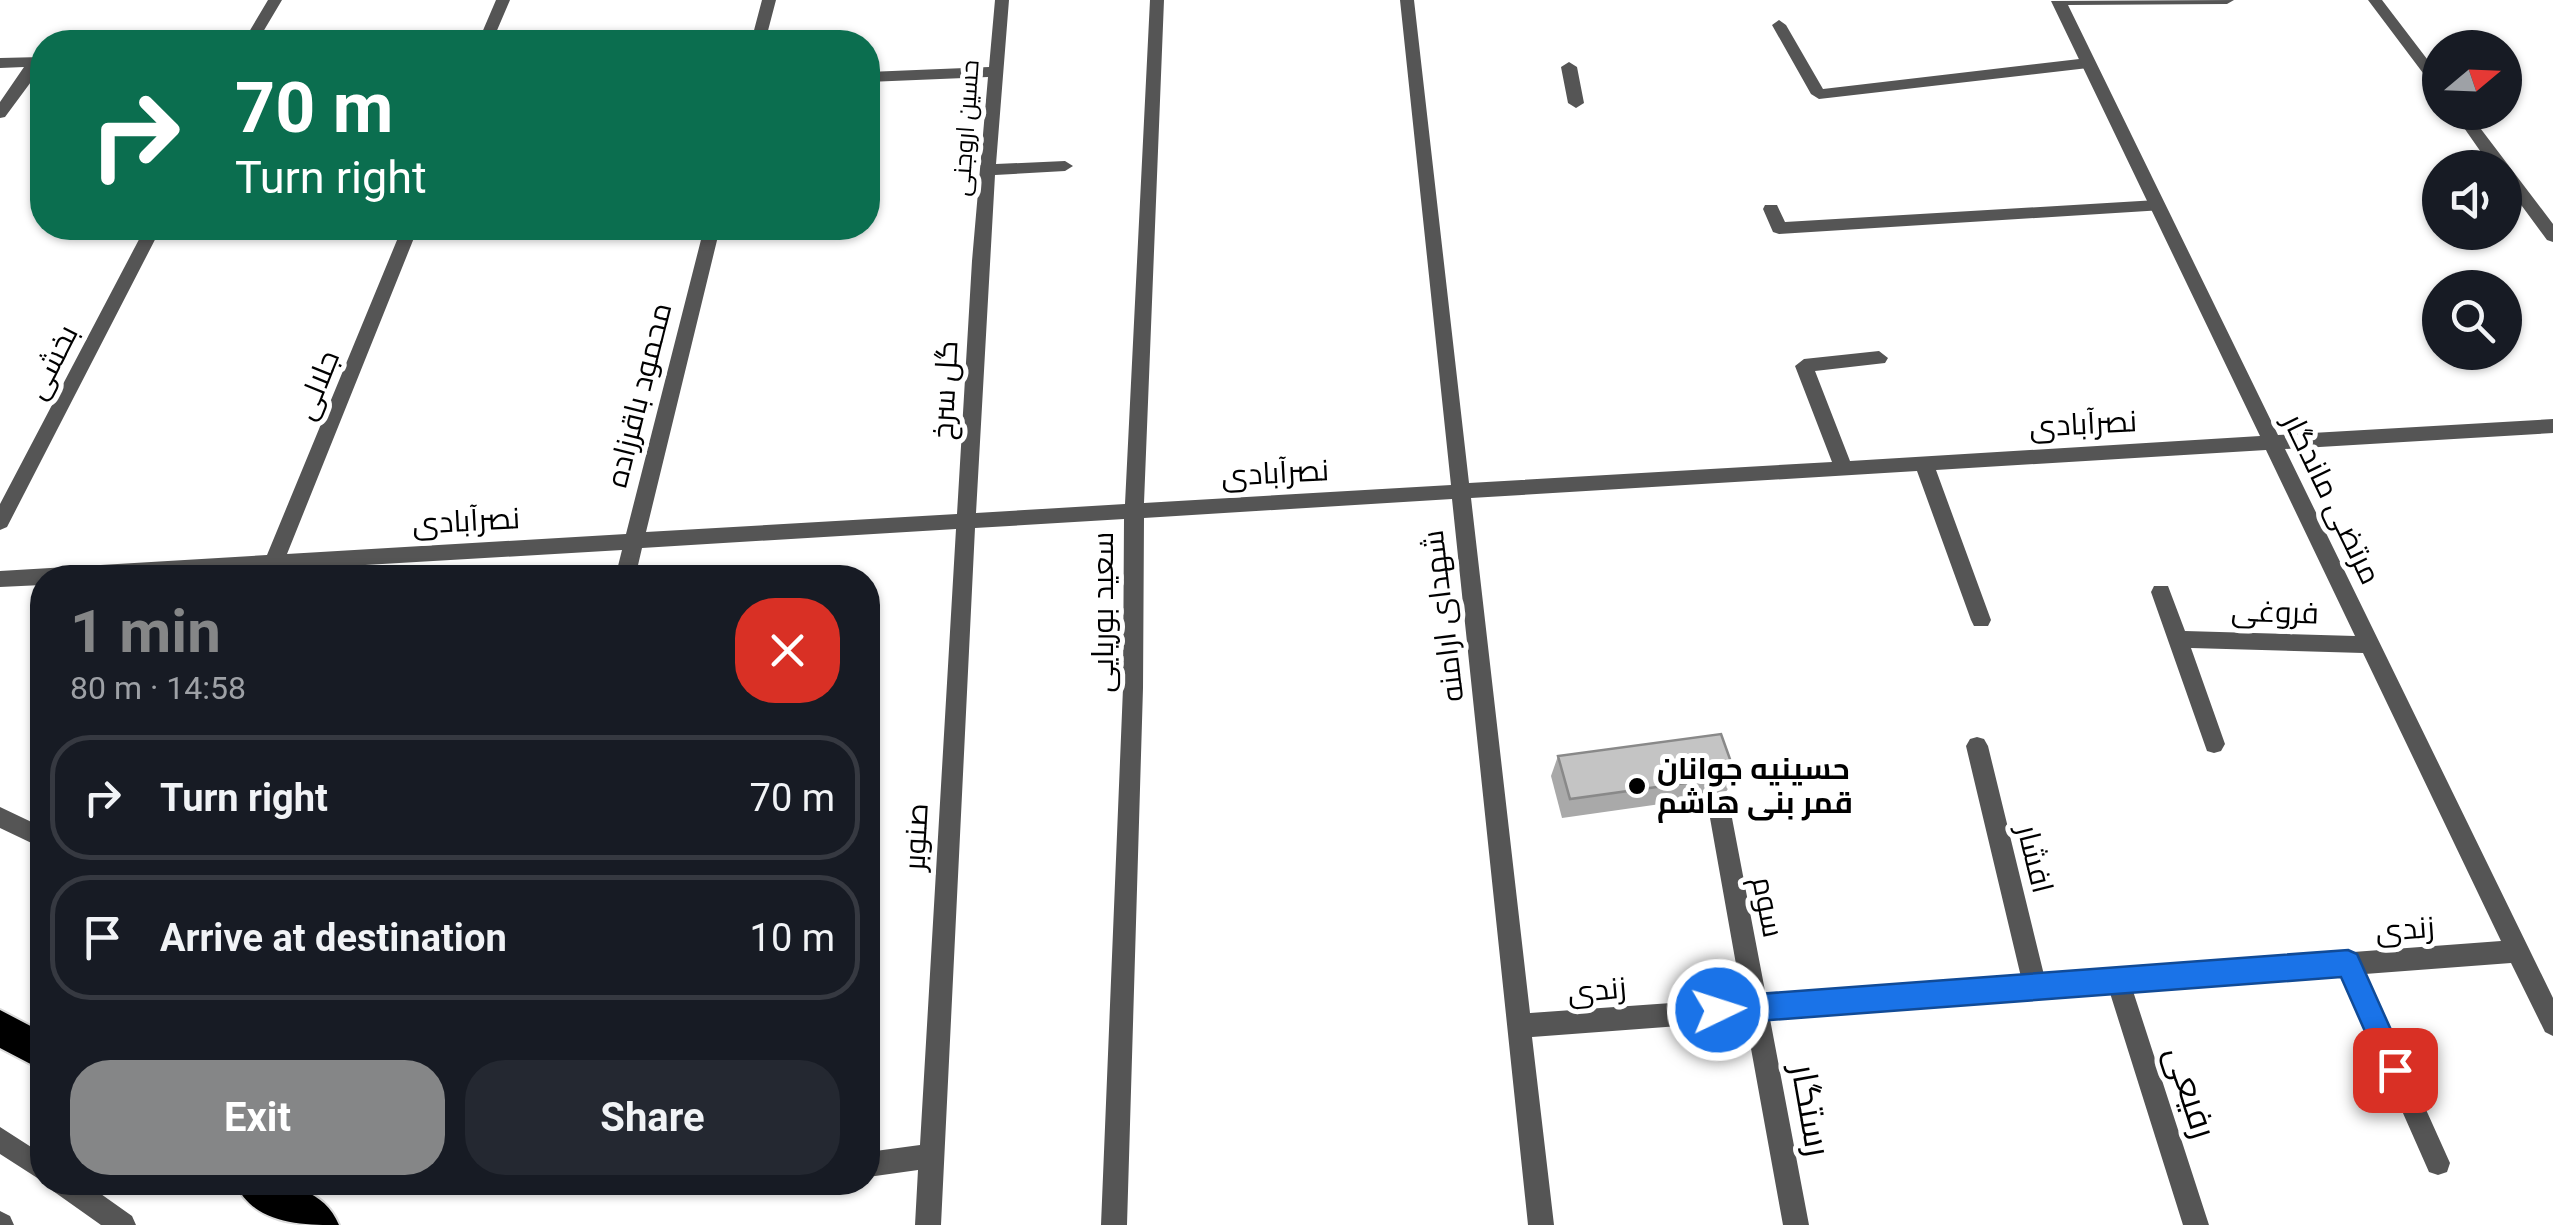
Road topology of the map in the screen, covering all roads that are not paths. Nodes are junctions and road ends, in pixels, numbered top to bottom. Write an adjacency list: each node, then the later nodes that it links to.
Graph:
1 (275, 0): 11 (street)
2 (503, 0): 12 (street)
3 (769, 0): 13 (street)
4 (1002, 0): 19 (street, حسین اروجنی)
5 (1157, 0): 40 (street, سعید بوریایی)
6 (1407, 0): 39 (street, شهدای ارامنه)
7 (2228, 0): 9 (street)
8 (2376, 0): 15 (street)
9 (2058, 1): 17 (street, مرتضی ماندگار)
10 (1779, 25): 17 (street)
11 (257, 30)
12 (491, 30)
13 (761, 30)
14 (30, 62): 16 (street)
15 (2422, 62)
16 (0, 63)
17 (2088, 63): 27 (street, مرتضی ماندگار)
18 (1569, 67): 22 (street)
19 (994, 72): 21 (street); 25 (street, حسین اروجنی)
20 (30, 74): 23 (street)
21 (880, 77)
22 (1576, 103)
23 (0, 113)
24 (1065, 166): 25 (street)
25 (987, 170): 33 (street, حسین اروجنی)
26 (2522, 195): 29 (street)
27 (2157, 206): 28 (street); 36 (street, مرتضی ماندگار)
28 (1770, 209)
29 (2553, 236)
30 (147, 240): 41 (street, بخشی)
31 (405, 240): 44 (street, جلالی)
32 (709, 240): 43 (street, محمود باقرزاده)
33 (980, 260): 42 (street, گل سرخ)
34 (1879, 358): 38 (street)
35 (2553, 426): 36 (street, نصرآبادی)
36 (2271, 443): 37 (street, نصرآبادی); 52 (street, مرتضی ماندگار)
37 (1924, 464): 38 (street, نصرآبادی); 50 (street)
38 (1844, 468): 39 (street, نصرآبادی)
39 (1458, 492): 40 (street, نصرآبادی); 64 (street, شهدای ارامنه)
40 (1134, 511): 42 (street, نصرآبادی); 77 (street, سعید بوریایی)
41 (0, 522)
42 (966, 522): 43 (street, نصرآبادی); 68 (street, صنوبر)
43 (633, 541): 45 (street, نصرآبادی); 46 (street, محمود باقرزاده)
44 (273, 565)
45 (333, 565)
46 (627, 565)
47 (30, 579): 48 (street, نصرآبادی)
48 (0, 580)
49 (2161, 592): 51 (street)
50 (1980, 620)
51 (2178, 639): 52 (street, فروغی); 53 (street)
52 (2370, 645): 58 (street, مرتضی ماندگار)
53 (2214, 744)
54 (1977, 746): 61 (street, افشار)
55 (0, 817): 57 (street)
56 (1720, 818): 62 (street, سوم)
57 (30, 832)
58 (2518, 951): 59 (street, زندی); 63 (street, مرتضی ماندگار)
59 (2348, 963): 60 (street, زندی); 71 (street)
60 (2118, 980): 61 (street, زندی); 80 (street, رفیعی)
61 (2035, 986): 62 (street, زندی)
62 (1758, 1007): 64 (street, زندی); 79 (street, رستگار)
63 (2553, 1024)
64 (1519, 1026): 78 (street, شهدای ارامنه)
65 (0, 1028): 66 (highway)
66 (30, 1045)
67 (0, 1139): 69 (street)
68 (932, 1156): 70 (street); 76 (street, صنوبر)
69 (30, 1160)
70 (880, 1162)
71 (2438, 1163)
72 (80, 1195): 74 (street)
73 (274, 1195): 75 (highway)
74 (123, 1225)
75 (320, 1225)
76 (928, 1225)
77 (1114, 1225)
78 (1541, 1225)
79 (1796, 1225)
80 (2196, 1225)

